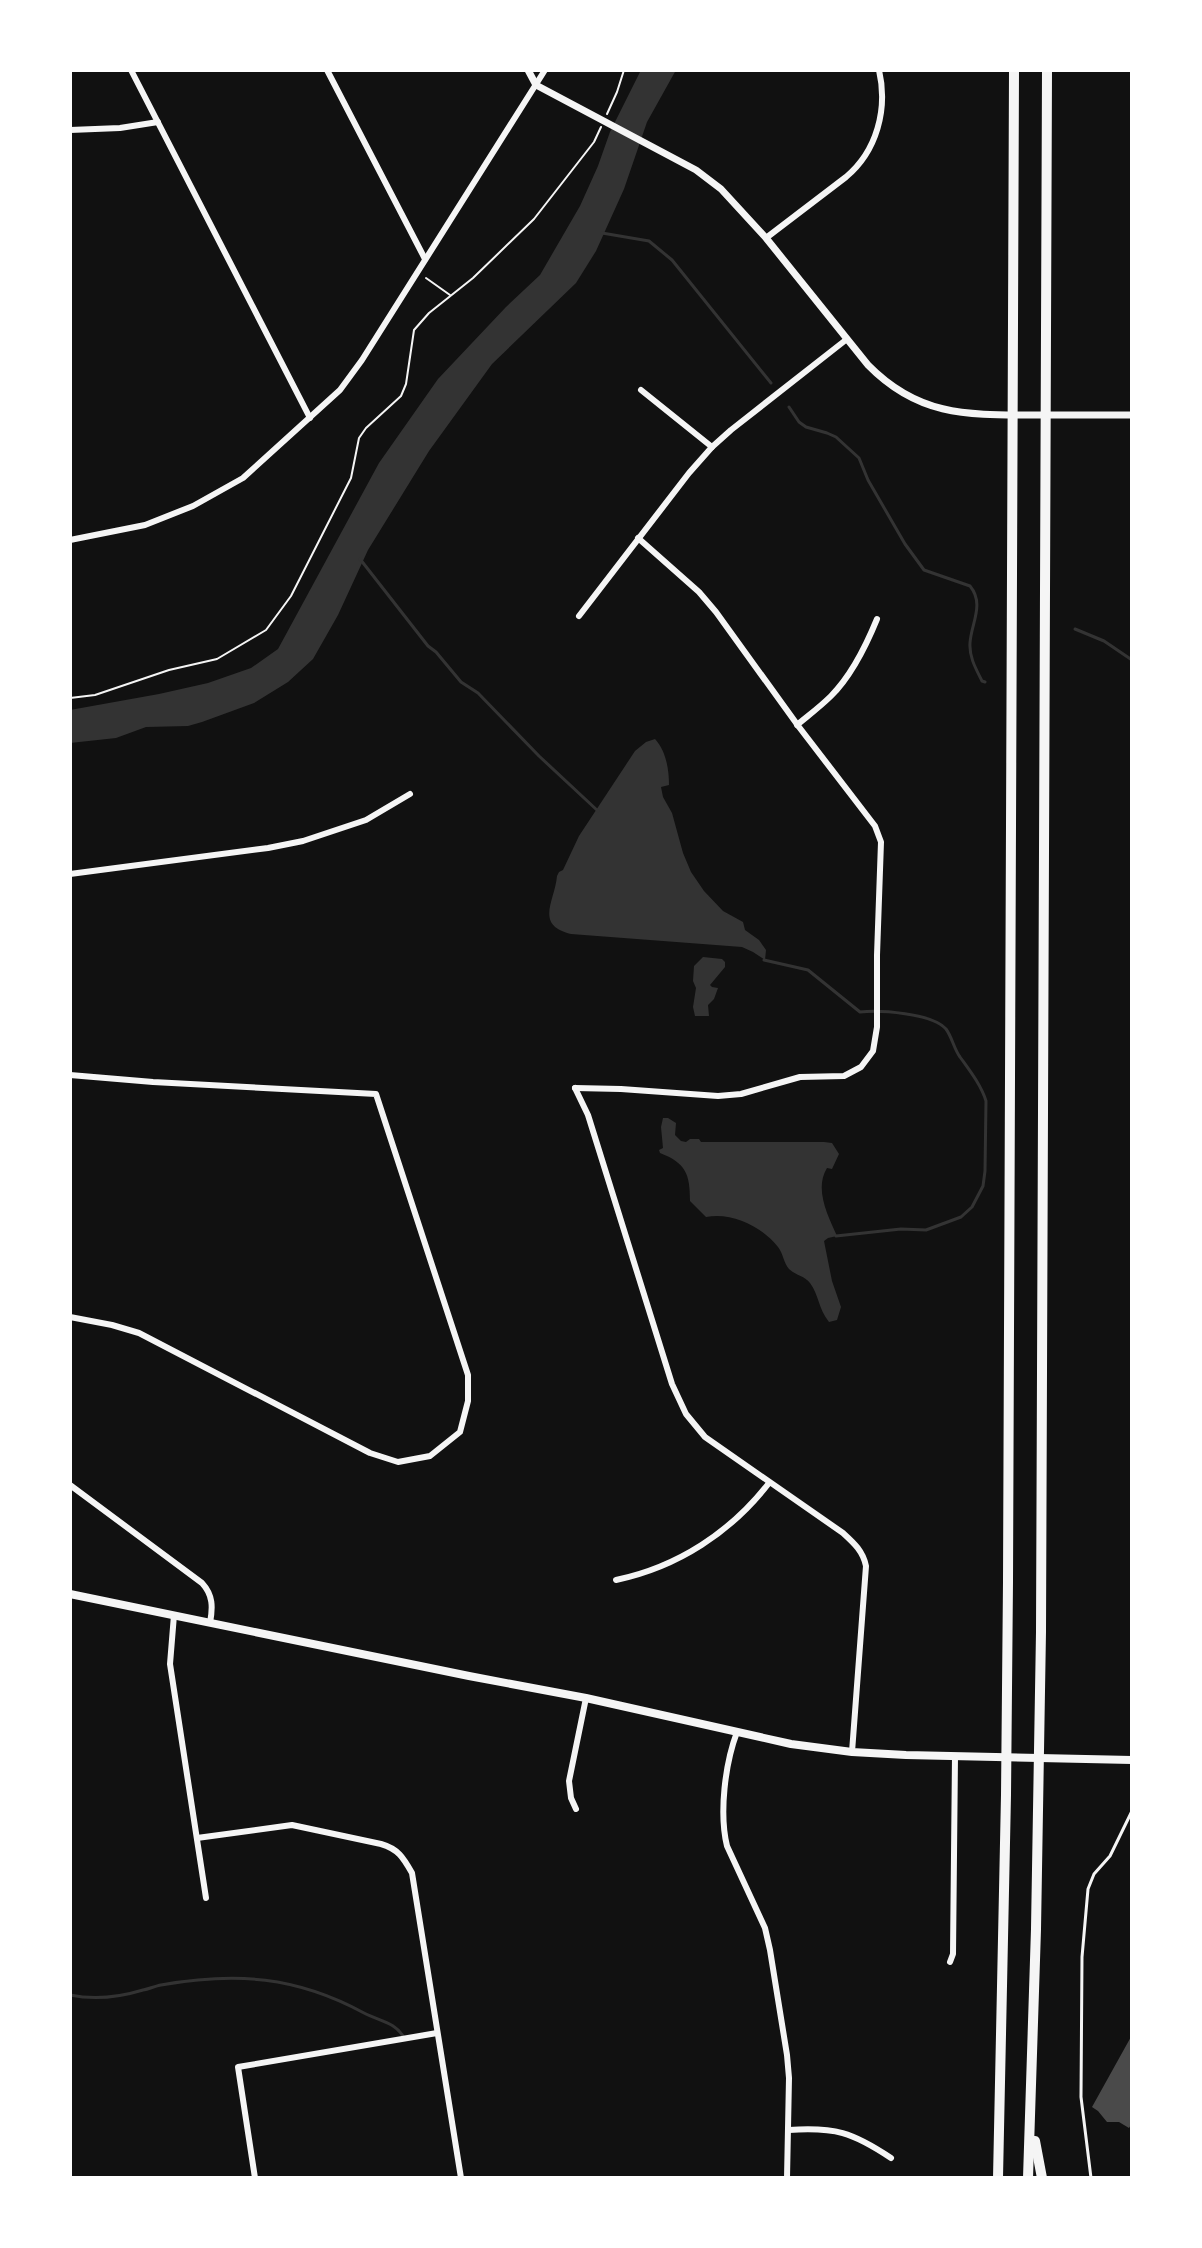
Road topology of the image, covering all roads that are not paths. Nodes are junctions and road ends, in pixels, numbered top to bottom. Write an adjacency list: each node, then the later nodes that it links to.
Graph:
1 (131, 70): 9 (street)
2 (327, 70): 12 (street)
3 (528, 70): 8 (street)
4 (545, 70): 8 (street)
5 (879, 70): 11 (street)
6 (1014, 70): 52 (highway)
7 (1047, 70): 46 (highway)
8 (536, 85): 11 (street); 12 (street)
9 (158, 122): 10 (street); 16 (street)
10 (70, 130)
11 (766, 238): 13 (street)
12 (425, 259): 16 (street)
13 (847, 339): 15 (street); 17 (street)
14 (641, 390): 17 (street)
15 (1132, 415)
16 (310, 418): 19 (street)
17 (712, 447): 18 (street)
18 (638, 538): 20 (street); 22 (street)
19 (70, 540)
20 (579, 616)
21 (877, 619): 22 (street)
22 (797, 725): 27 (street)
23 (410, 794): 24 (street)
24 (70, 874)
25 (70, 1075): 26 (street)
26 (70, 1317)
27 (769, 1483): 29 (street); 35 (street)
28 (70, 1485): 32 (street)
29 (616, 1580)
30 (70, 1594): 31 (main road)
31 (174, 1615): 32 (main road); 40 (street)
32 (210, 1623): 33 (main road)
33 (586, 1698): 34 (main road); 38 (street)
34 (737, 1732): 35 (main road); 47 (street)
35 (852, 1752): 36 (main road)
36 (955, 1756): 37 (main road); 44 (street)
37 (1132, 1760)
38 (576, 1809)
39 (1132, 1811): 55 (lane)
40 (197, 1838): 43 (street); 45 (street)
41 (1132, 1867): 42 (lane)
42 (1132, 1873)
43 (206, 1898)
44 (950, 1962)
45 (437, 2033): 49 (street); 50 (street)
46 (1031, 2121): 53 (highway); 54 (highway)
47 (789, 2130): 48 (street); 51 (street)
48 (891, 2158)
49 (255, 2178)
50 (461, 2178)
51 (787, 2178)
52 (998, 2178)
53 (1028, 2178)
54 (1042, 2178)
55 (1091, 2178)

